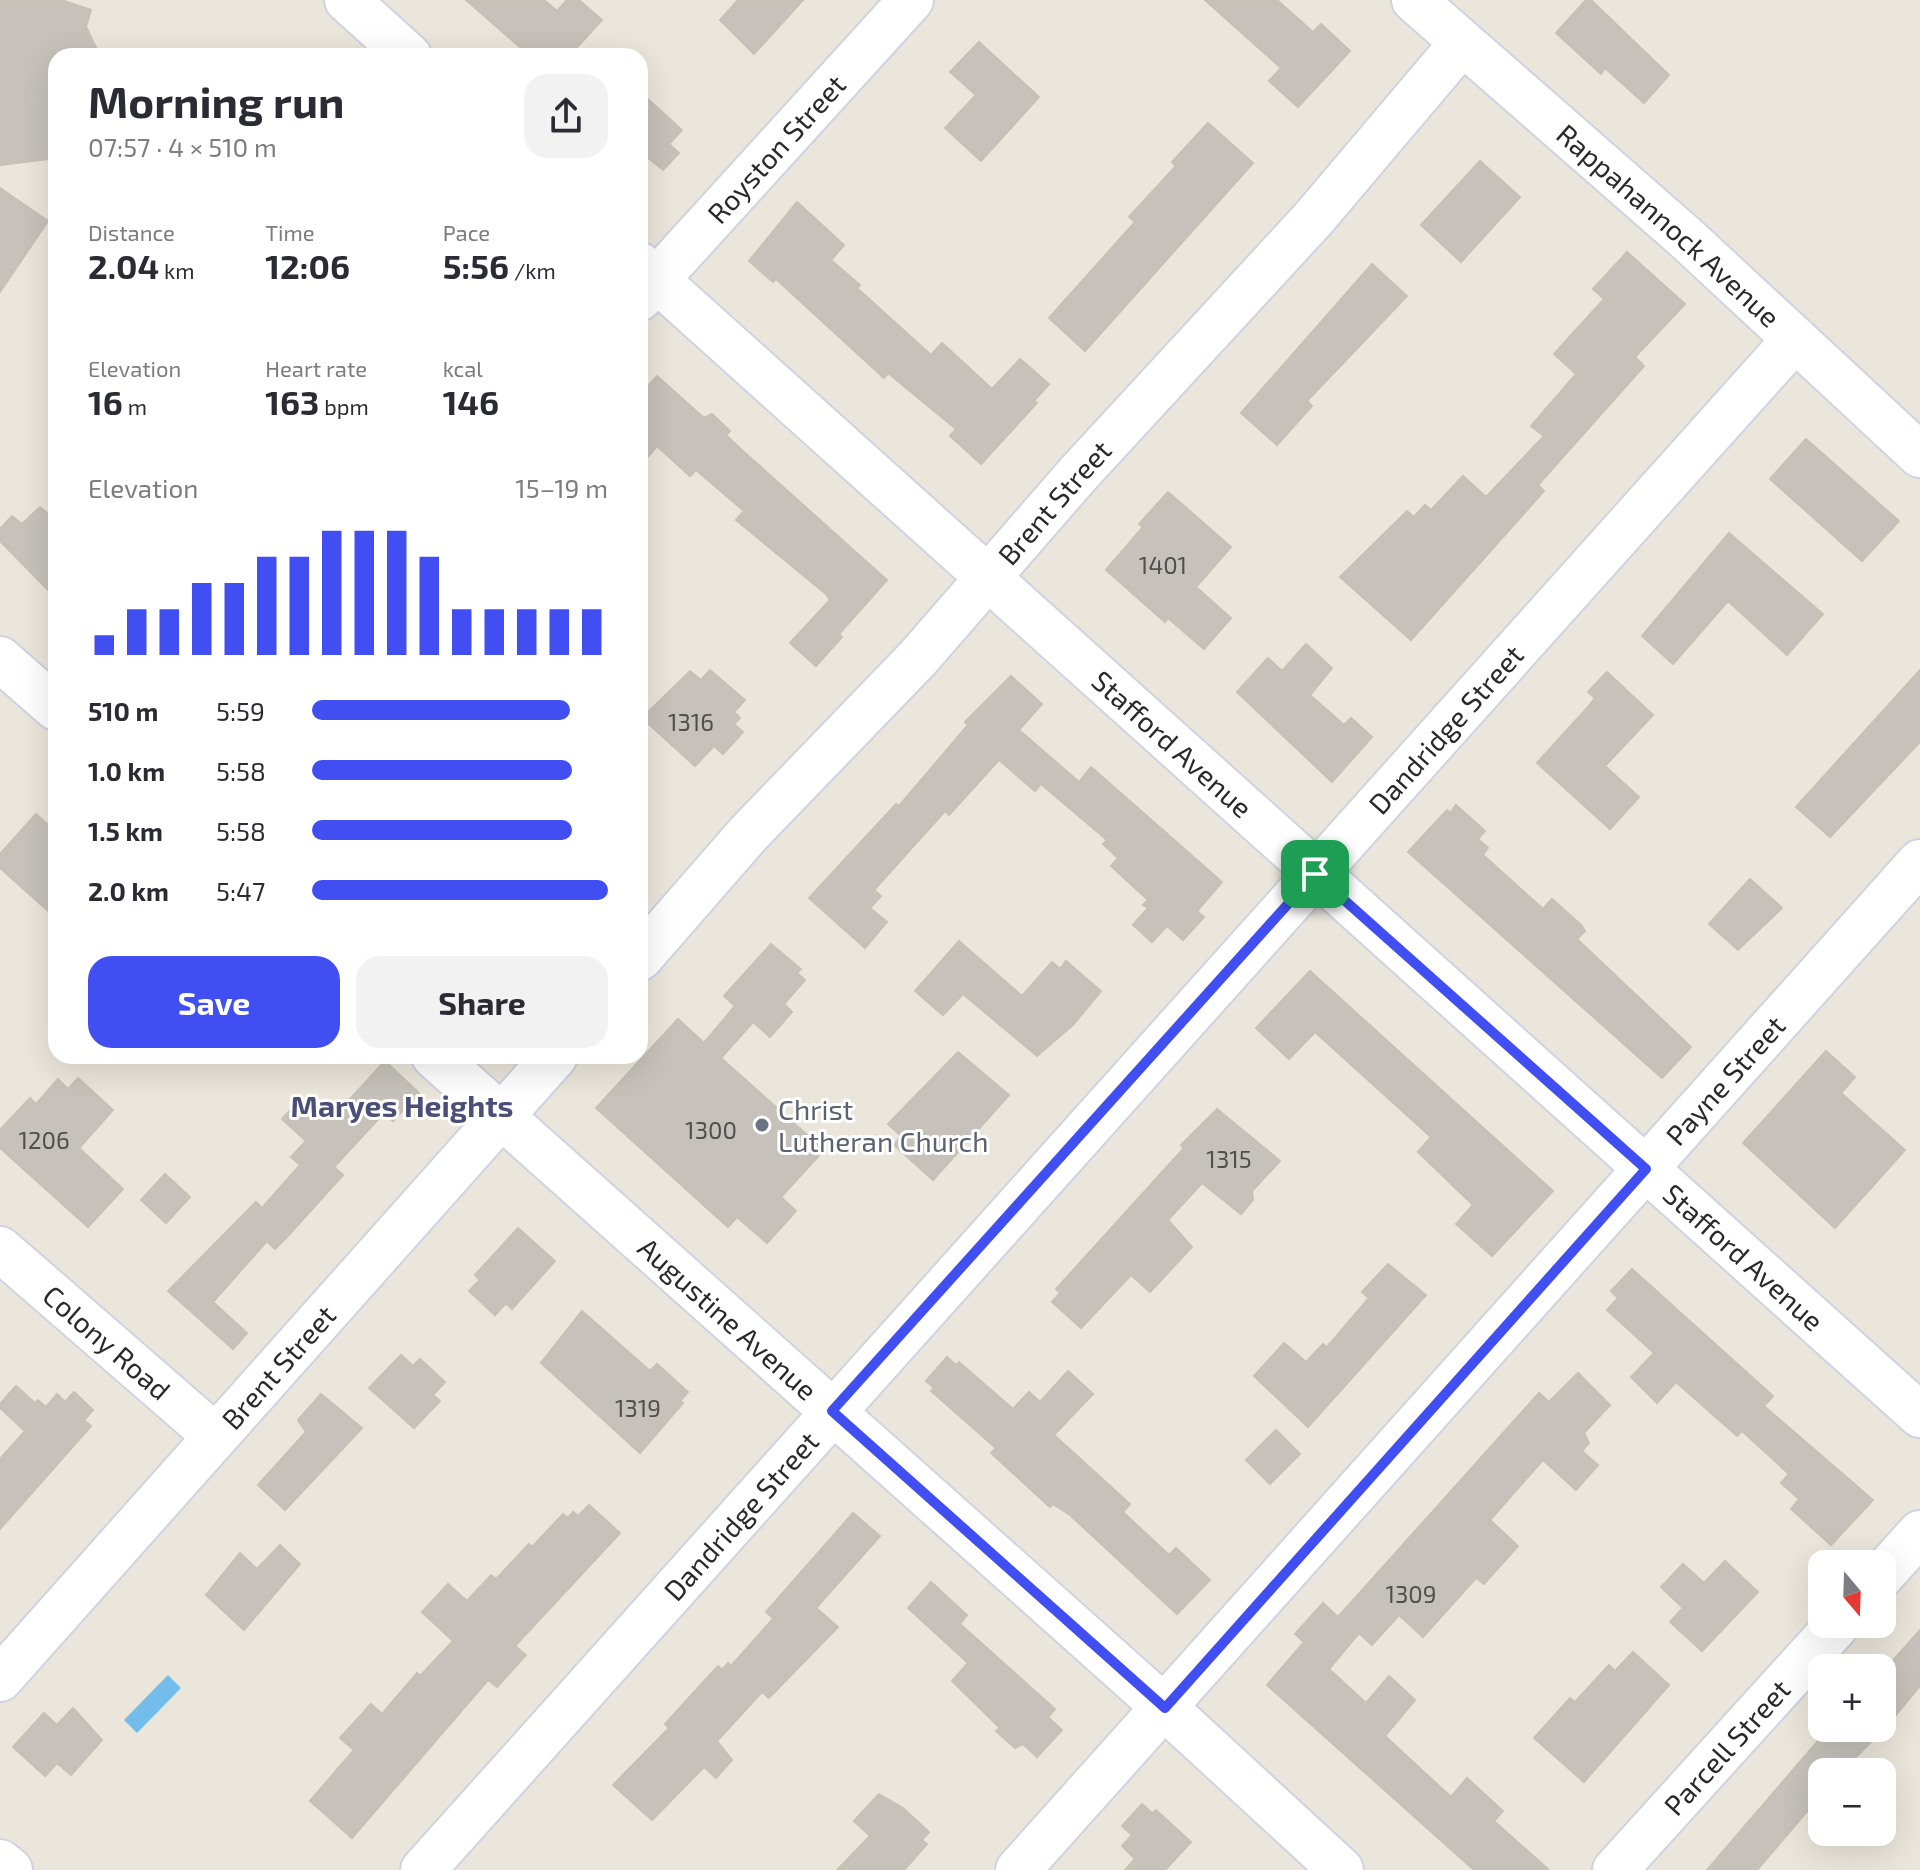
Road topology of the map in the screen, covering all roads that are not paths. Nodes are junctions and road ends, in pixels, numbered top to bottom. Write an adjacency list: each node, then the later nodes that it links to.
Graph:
1 (347, 0): 5 (street)
2 (911, 0): 6 (street, Royston Street)
3 (1414, 0): 4 (street, Rappahannock Avenue)
4 (1462, 43): 8 (street, Rappahannock Avenue); 10 (street, Brent Street)
5 (400, 48)
6 (648, 279)
7 (648, 283): 10 (street, Stafford Avenue)
8 (1795, 339): 9 (street, Rappahannock Avenue); 14 (street, Dandridge Street)
9 (1920, 455)
10 (987, 578): 14 (street, Stafford Avenue); 15 (street, Brent Street)
11 (0, 659): 12 (street)
12 (48, 701)
13 (1920, 862): 19 (street, Payne Street)
14 (1315, 874): 19 (street, Stafford Avenue); 21 (street, Dandridge Street)
15 (648, 949)
16 (443, 1064): 18 (street, Augustine Avenue)
17 (548, 1064): 18 (street, Brent Street)
18 (502, 1116): 21 (street, Augustine Avenue); 23 (street, Brent Street)
19 (1646, 1169): 22 (street, Stafford Avenue); 28 (street, Payne Street)
20 (0, 1249): 23 (street, Colony Road)
21 (832, 1411): 28 (street, Augustine Avenue); 31 (street, Dandridge Street)
22 (1920, 1415)
23 (214, 1435): 27 (street, Brent Street)
24 (1920, 1533): 25 (street)
25 (1896, 1560)
26 (1825, 1638): 34 (street, Parcell Street)
27 (0, 1679)
28 (1165, 1708): 32 (street, Payne Street); 33 (street, Augustine Avenue)
29 (0, 1862): 30 (street)
30 (10, 1870)
31 (423, 1870)
32 (1018, 1870)
33 (1341, 1870)
34 (1615, 1870)

